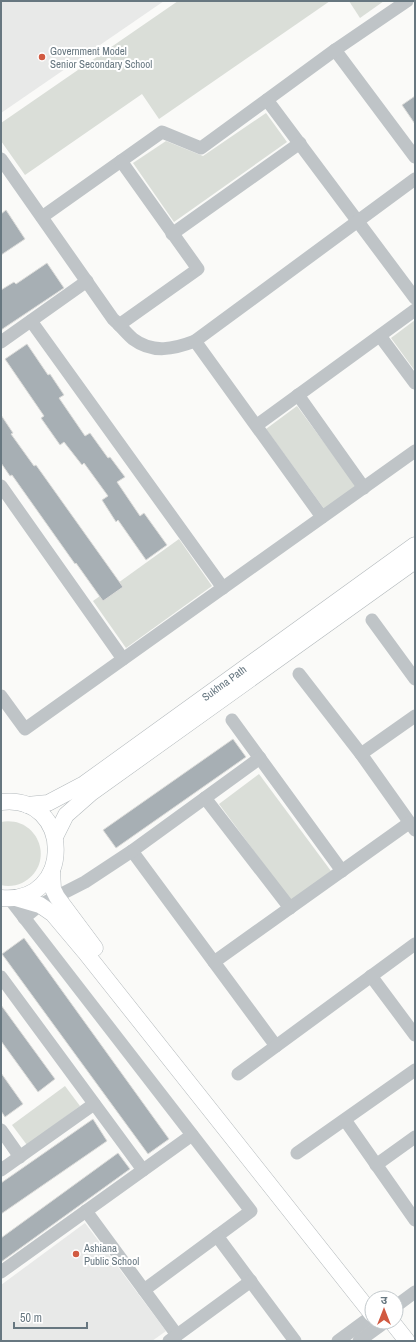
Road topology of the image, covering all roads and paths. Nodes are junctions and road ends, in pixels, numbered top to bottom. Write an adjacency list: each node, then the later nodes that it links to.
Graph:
1 (408, 1): 2 (street); 3 (street)
2 (415, 10)
3 (335, 50): 4 (street); 6 (street)
4 (267, 100): 5 (street); 8 (street)
5 (300, 143): 12 (street); 13 (street)
6 (415, 157)
7 (1, 159): 9 (street)
8 (121, 161): 11 (street); 13 (street)
9 (6, 176): 11 (street)
10 (415, 180): 12 (street)
11 (42, 217): 14 (street)
12 (357, 221): 15 (street); 20 (street)
13 (172, 234): 18 (street)
14 (87, 281): 17 (street); 18 (street)
15 (415, 298)
16 (415, 310): 19 (street)
17 (31, 321): 21 (street); 31 (street)
18 (119, 324): 20 (street)
19 (380, 336): 22 (street); 23 (street)
20 (195, 341): 24 (street)
21 (1, 342)
22 (415, 384)
23 (298, 395): 24 (street); 27 (street)
24 (257, 425): 28 (street)
25 (415, 451): 27 (street)
26 (1, 486): 33 (street)
27 (364, 488): 28 (street)
28 (322, 518): 31 (street)
29 (415, 545): 43 (main road, Sukhna Path)
30 (415, 561): 45 (main road, Sukhna Path)
31 (223, 588): 33 (street)
32 (372, 620): 35 (street)
33 (124, 659): 36 (street)
34 (299, 674): 39 (street)
35 (415, 679)
36 (1, 696)
37 (415, 716): 39 (street)
38 (232, 720): 40 (street)
39 (361, 754): 44 (street)
40 (260, 758): 41 (street); 48 (street)
41 (205, 798): 46 (street); 52 (street)
42 (1, 802): 43 (main road)
43 (27, 805): 45 (main road)
44 (412, 827): 48 (street)
45 (55, 837): 47 (main road)
46 (132, 851): 49 (street); 55 (street)
47 (52, 870): 49 (main road); 50 (main road)
48 (342, 871): 52 (street)
49 (57, 897): 51 (street); 78 (main road)
50 (9, 898): 51 (main road); 53 (street)
51 (40, 905): 53 (street); 81 (main road)
52 (290, 908): 55 (street)
53 (24, 918): 65 (street)
54 (415, 944): 56 (street)
55 (214, 962): 59 (street)
56 (371, 976): 58 (street); 59 (street)
57 (1, 978): 62 (street)
58 (415, 1034)
59 (276, 1046): 61 (street)
60 (415, 1070): 63 (street)
61 (238, 1074)
62 (94, 1104): 68 (street); 71 (street)
63 (345, 1120): 67 (street); 69 (street)
64 (1, 1130): 68 (street)
65 (192, 1135): 71 (street); 74 (street)
66 (415, 1137): 69 (street)
67 (297, 1153)
68 (20, 1157): 70 (street)
69 (376, 1165): 73 (street)
70 (1, 1170)
71 (143, 1170): 72 (street)
72 (86, 1211): 75 (street); 77 (street)
73 (415, 1220)
74 (217, 1236): 76 (street); 77 (street)
75 (1, 1272)
76 (250, 1282): 86 (street); 87 (street)
77 (144, 1290): 86 (street)
78 (366, 1290)
79 (415, 1292): 80 (street)
80 (404, 1300)
81 (364, 1301)
82 (364, 1328): 88 (street)
83 (369, 1330): 89 (street)
84 (386, 1330): 90 (main road)
85 (392, 1330): 91 (main road)
86 (173, 1338)
87 (295, 1341)
88 (338, 1341)
89 (359, 1341)
90 (394, 1341)
91 (407, 1341)

